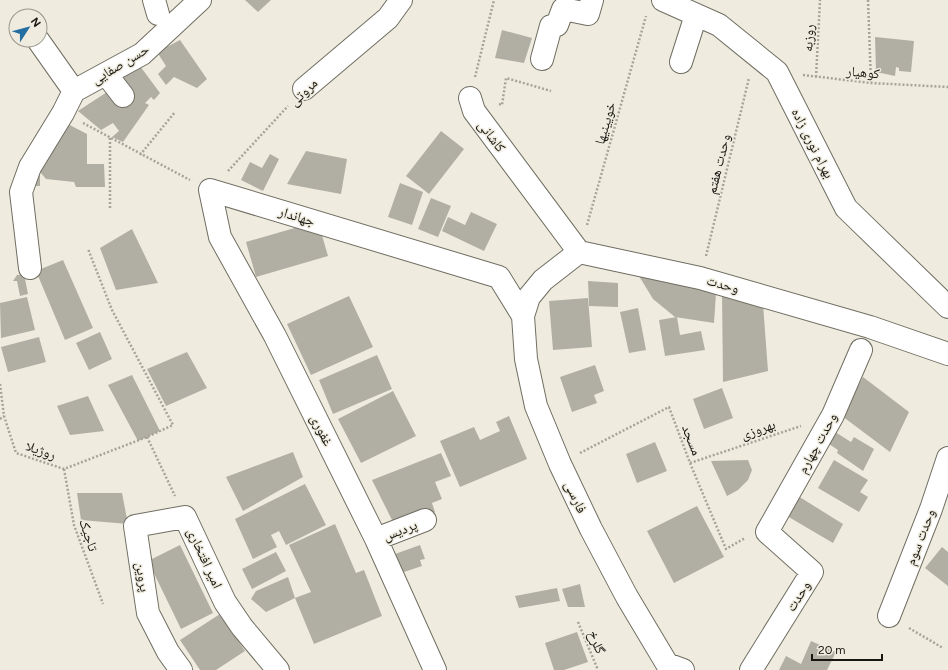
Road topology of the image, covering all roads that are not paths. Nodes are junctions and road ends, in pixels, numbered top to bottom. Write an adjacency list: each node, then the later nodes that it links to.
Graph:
1 (200, 0): 9 (street, حسن صفایی)
2 (401, 0): 10 (street, مروتی)
3 (592, 0): 7 (street)
4 (663, 0): 5 (street, بهرام نوری زاده)
5 (696, 15): 8 (street); 17 (street, بهرام نوری زاده)
6 (44, 48): 11 (street)
7 (542, 59)
8 (681, 62)
9 (106, 74): 11 (street, حسن صفایی); 12 (street)
10 (304, 89)
11 (74, 91): 16 (street)
12 (123, 96)
13 (470, 98): 15 (street, کاشانی)
14 (210, 190): 18 (street, جهاندار); 25 (street, غفوری)
15 (579, 252): 18 (street); 20 (street, وحدت)
16 (30, 268)
17 (948, 307)
18 (523, 316): 27 (street, فارسی)
19 (861, 350): 24 (street, وحدت چهارم)
20 (948, 354)
21 (948, 458): 26 (street, وحدت سوم)
22 (185, 517): 28 (street, پروین); 29 (street, امیر افتخاری)
23 (425, 520): 25 (street, پردیس)
24 (767, 532): 31 (street, وحدت)
25 (376, 539): 30 (street, غفوری)
26 (889, 616)
27 (675, 667)
28 (181, 670)
29 (278, 670)
30 (435, 670)
31 (751, 670)

